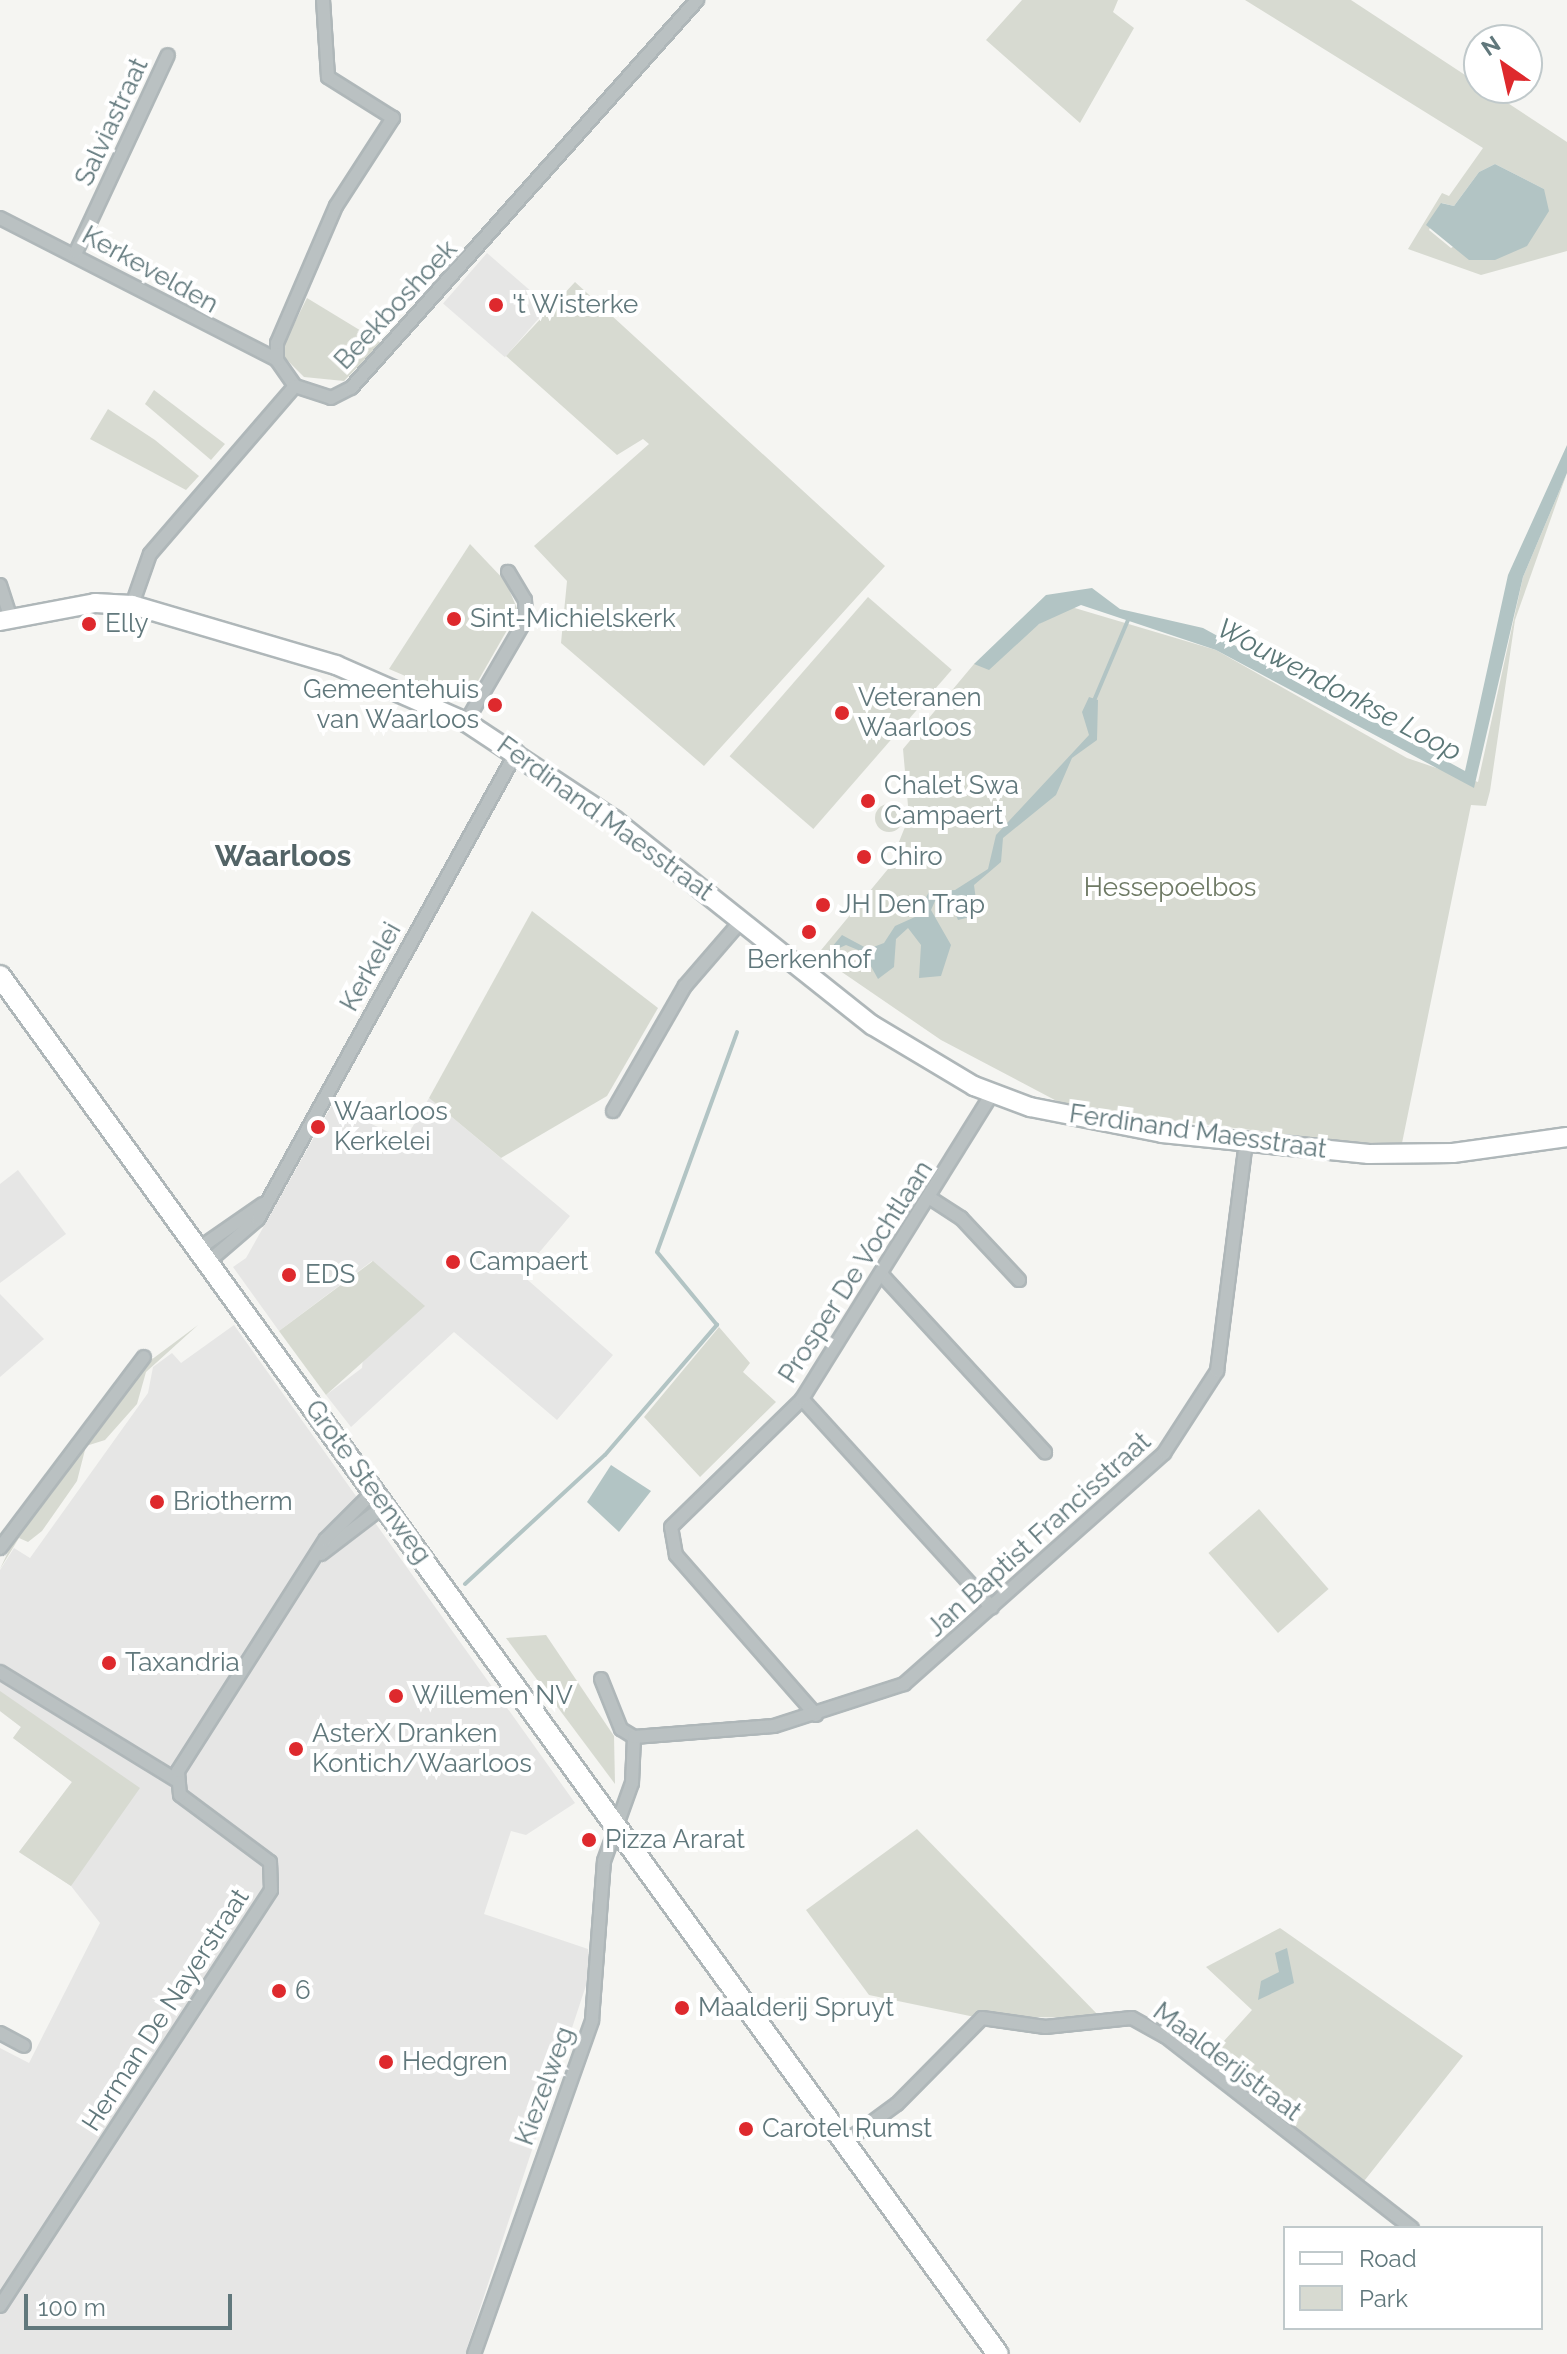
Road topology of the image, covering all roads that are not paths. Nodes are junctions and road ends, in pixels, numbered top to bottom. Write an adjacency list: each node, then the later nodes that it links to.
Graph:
1 (323, 0): 6 (street)
2 (697, 0): 7 (street, Beekboshoek)
3 (168, 55): 5 (street, Salviastraat)
4 (0, 218): 5 (street, Kerkevelden)
5 (76, 252): 6 (street, Kerkevelden)
6 (277, 360): 7 (street)
7 (295, 386): 10 (street)
8 (508, 572): 12 (street)
9 (0, 585): 11 (street)
10 (132, 605): 11 (street, Ferdinand Maesstraat); 12 (street, Ferdinand Maesstraat)
11 (5, 620)
12 (466, 722): 13 (street, Ferdinand Maesstraat)
13 (517, 751): 14 (street, Ferdinand Maesstraat); 21 (street, Kerkelei)
14 (742, 920): 16 (street, Ferdinand Maesstraat); 17 (street)
15 (0, 976): 21 (main road, Grote Steenweg)
16 (992, 1094): 19 (street, Ferdinand Maesstraat); 20 (street, Prosper De Vochtlaan)
17 (613, 1111)
18 (1567, 1137): 19 (street, Ferdinand Maesstraat)
19 (1246, 1142): 29 (street, Jan Baptist Francisstraat)
20 (930, 1198): 22 (street, Prosper De Vochtlaan); 23 (street)
21 (203, 1256): 27 (main road, Grote Steenweg)
22 (882, 1275): 25 (street, Prosper De Vochtlaan); 26 (street)
23 (1019, 1280)
24 (144, 1357): 28 (street)
25 (802, 1399): 29 (street); 32 (street, Prosper De Vochtlaan)
26 (1045, 1452)
27 (379, 1498): 34 (street); 35 (main road, Grote Steenweg)
28 (0, 1548)
29 (992, 1608): 32 (street, Jan Baptist Francisstraat)
30 (0, 1672): 34 (street)
31 (601, 1679): 33 (street)
32 (816, 1715): 33 (street, Jan Baptist Francisstraat)
33 (634, 1737): 35 (street)
34 (176, 1780): 40 (street, Herman De Nayerstraat)
35 (614, 1823): 38 (main road, Grote Steenweg); 41 (street, Kiezelweg)
36 (0, 2033): 37 (street)
37 (24, 2046)
38 (845, 2142): 39 (street, Maalderijstraat); 42 (main road, Grote Steenweg)
39 (1409, 2226)
40 (0, 2306)
41 (474, 2354)
42 (998, 2354)

